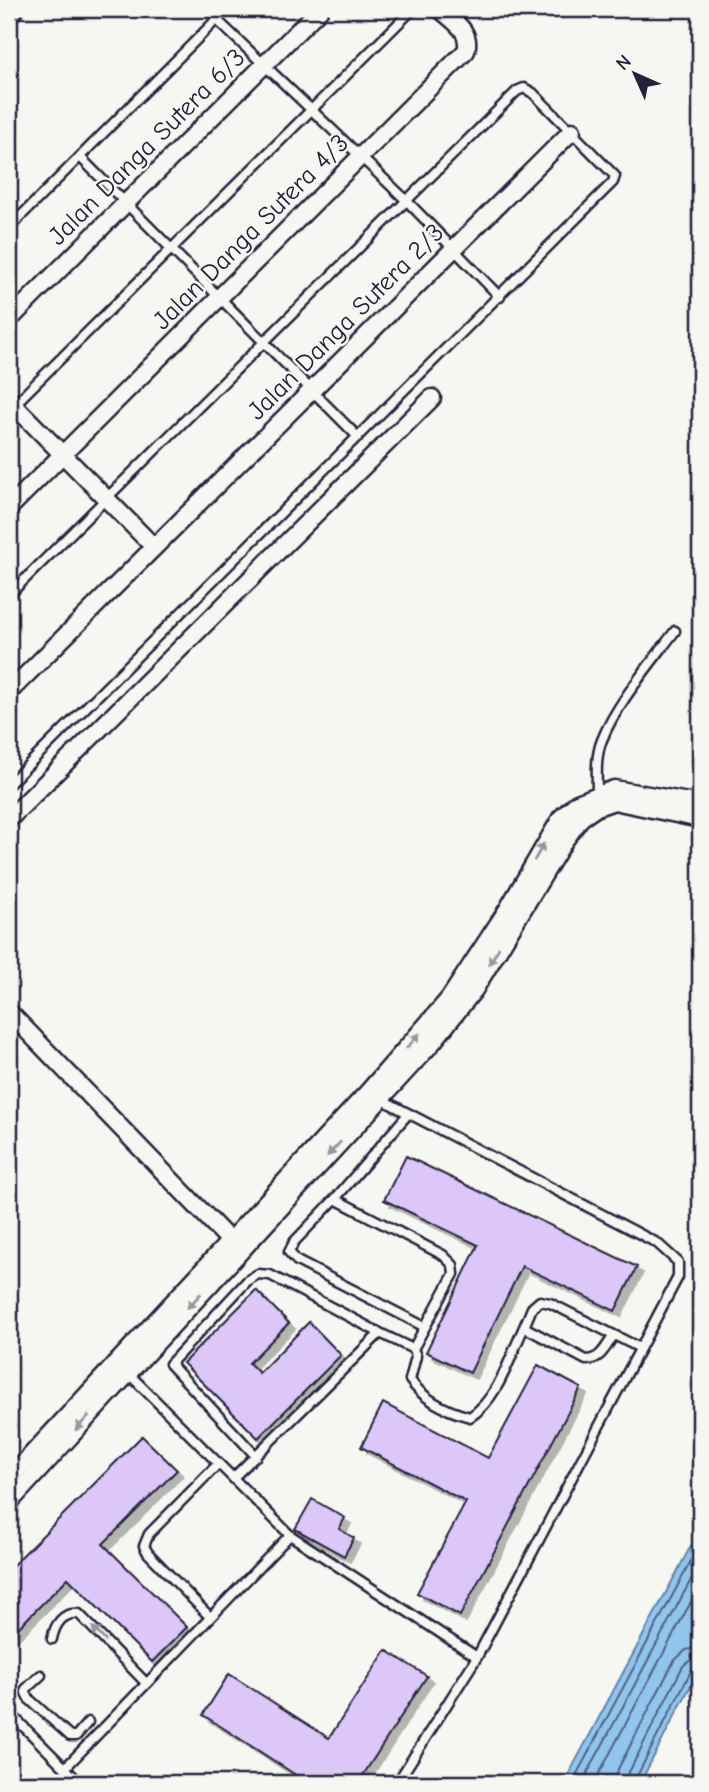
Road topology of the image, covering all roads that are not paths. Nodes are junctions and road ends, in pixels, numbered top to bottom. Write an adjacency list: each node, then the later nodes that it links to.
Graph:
1 (15, 9): 6 (street)
2 (226, 9): 7 (lane)
3 (320, 9): 8 (street, Jalan Danga Sutera 6/3)
4 (413, 9): 9 (lane)
5 (440, 9): 12 (street, Jalan Danga Sutera 4/3)
6 (9, 15)
7 (216, 19): 8 (lane); 11 (lane)
8 (264, 64): 9 (lane); 14 (street, Jalan Danga Sutera 6/3)
9 (311, 109): 12 (lane); 16 (lane)
10 (572, 131): 13 (lane); 17 (street, Jalan Danga Sutera 2/3); 19 (lane)
11 (80, 158): 14 (lane); 15 (lane)
12 (362, 158): 13 (lane); 18 (street, Jalan Danga Sutera 4/3)
13 (407, 201): 17 (lane); 21 (lane)
14 (126, 203): 16 (lane); 20 (street, Jalan Danga Sutera 6/3)
15 (9, 228)
16 (172, 248): 18 (lane); 24 (lane)
17 (454, 249): 19 (lane); 22 (street, Jalan Danga Sutera 2/3)
18 (219, 296): 21 (lane); 26 (street, Jalan Danga Sutera 4/3)
19 (500, 297): 25 (lane)
20 (9, 320)
21 (265, 343): 22 (lane); 27 (lane)
22 (312, 390): 25 (lane); 29 (street, Jalan Danga Sutera 2/3)
23 (432, 398): 36 (street)
24 (11, 405): 26 (street)
25 (358, 438): 33 (lane)
26 (63, 454): 27 (street); 28 (street, Jalan Danga Sutera 4/3)
27 (105, 497): 29 (street); 30 (lane)
28 (9, 508)
29 (154, 547): 32 (street, Jalan Danga Sutera 2/3)
30 (9, 595)
31 (675, 631): 34 (lane)
32 (9, 692)
33 (9, 785)
34 (597, 795): 35 (street); 39 (street, one-way to 34)
35 (700, 804)
36 (9, 819)
37 (700, 819): 39 (street, one-way to 39)
38 (9, 1012): 42 (street)
39 (374, 1096): 40 (lane); 42 (street)
40 (408, 1114): 41 (lane); 47 (lane)
41 (335, 1199): 43 (lane); 43 (lane)
42 (235, 1246): 49 (street)
43 (425, 1327): 48 (lane)
44 (524, 1327): 46 (lane); 46 (lane); 48 (lane)
45 (380, 1333): 48 (lane); 50 (lane); 50 (lane)
46 (614, 1335): 47 (lane)
47 (640, 1348): 58 (lane)
48 (414, 1349)
49 (122, 1367): 51 (lane); 53 (street); 54 (street, one-way to 54)
50 (256, 1456): 52 (lane)
51 (218, 1464): 52 (lane); 56 (lane)
52 (233, 1478): 55 (lane)
53 (9, 1479)
54 (9, 1503)
55 (290, 1535): 56 (lane); 58 (lane)
56 (210, 1617): 60 (lane)
57 (52, 1639): 60 (lane, one-way to 57)
58 (477, 1657): 65 (lane)
59 (41, 1675): 62 (lane)
60 (146, 1683): 63 (lane)
61 (9, 1712): 63 (lane)
62 (88, 1722)
63 (65, 1768): 64 (lane)
64 (80, 1783)
65 (397, 1783)

